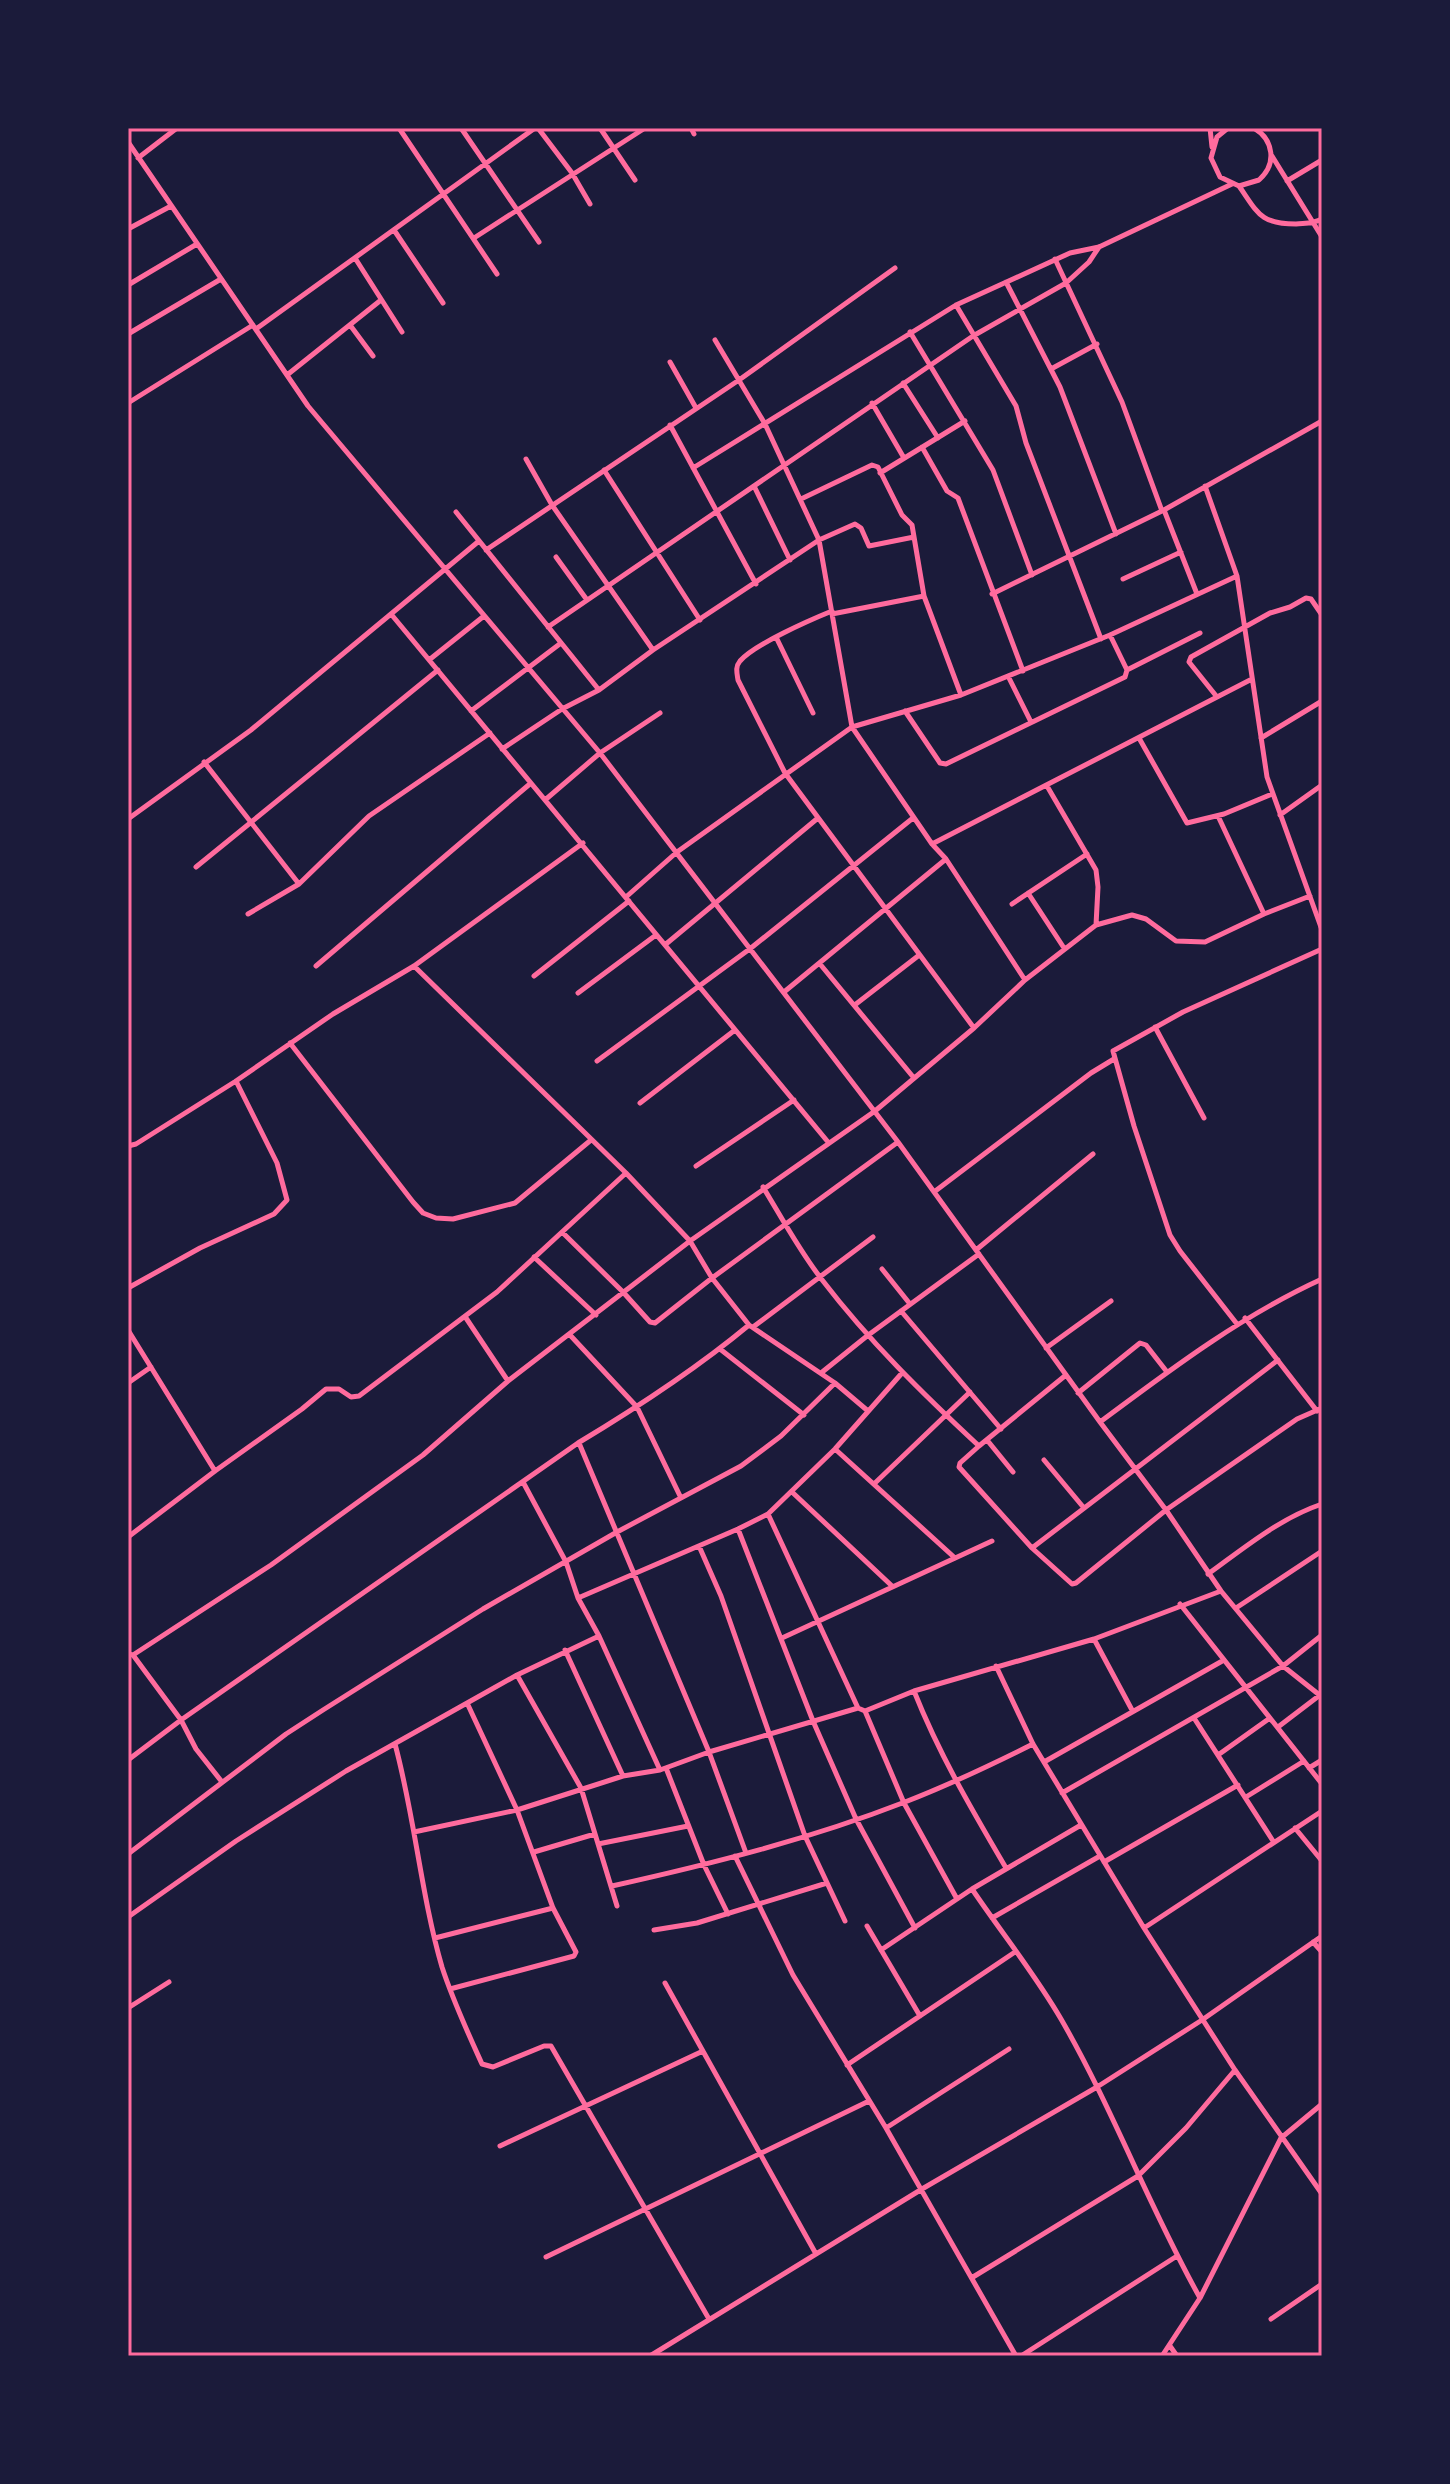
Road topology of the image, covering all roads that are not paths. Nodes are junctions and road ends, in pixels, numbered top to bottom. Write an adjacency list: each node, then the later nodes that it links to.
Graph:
1 (177, 128): 14 (street)
2 (399, 128): 21 (street)
3 (461, 128): 16 (street)
4 (536, 128): 16 (street); 17 (street)
5 (600, 128): 11 (street)
6 (645, 128): 11 (street)
7 (1210, 128): 12 (street)
8 (1228, 128): 12 (street)
9 (1255, 128): 13 (street)
10 (128, 142): 14 (street)
11 (613, 147): 17 (street); 18 (street)
12 (1212, 151): 20 (street)
13 (1271, 155): 19 (street); 20 (street)
14 (138, 158): 23 (street)
15 (1322, 160): 19 (street)
16 (487, 164): 21 (street); 24 (street)
17 (572, 173): 22 (street); 24 (street)
18 (635, 180)
19 (1287, 181): 26 (street)
20 (1235, 185): 26 (street); 33 (street)
21 (444, 195): 28 (street); 30 (street)
22 (590, 204)
23 (171, 206): 27 (street); 32 (street)
24 (518, 210): 30 (street); 31 (street)
25 (1322, 219): 26 (street)
26 (1314, 223): 29 (street)
27 (128, 229)
28 (394, 230): 34 (street); 43 (street)
29 (1322, 237)
30 (474, 238): 37 (street)
31 (539, 242)
32 (197, 244): 38 (street); 41 (street)
33 (1099, 247): 35 (street); 40 (street)
34 (355, 258): 42 (street); 47 (street)
35 (1055, 259): 39 (street); 40 (street)
36 (895, 268): 59 (street)
37 (497, 274)
38 (221, 279): 47 (street); 50 (street)
39 (1006, 282): 44 (street); 45 (street)
40 (1066, 283): 45 (street); 53 (street)
41 (128, 285)
42 (381, 300): 46 (street); 48 (street)
43 (443, 303)
44 (956, 305): 49 (street); 51 (street)
45 (1019, 311): 51 (street); 57 (street)
46 (350, 325): 54 (street); 58 (street)
47 (254, 327): 58 (street); 61 (street)
48 (402, 332)
49 (910, 332): 56 (street); 66 (street)
50 (128, 334)
51 (973, 336): 56 (street); 90 (street)
52 (715, 340): 59 (street)
53 (1097, 344): 57 (street); 81 (street)
54 (373, 356)
55 (670, 362): 63 (street)
56 (929, 365): 60 (street); 64 (street)
57 (1051, 369): 83 (street)
58 (287, 375): 93 (street)
59 (739, 380): 63 (street); 66 (street)
60 (903, 383): 62 (street); 68 (street)
61 (128, 403)
62 (872, 403): 70 (street); 72 (street)
63 (696, 408): 67 (street)
64 (965, 421): 68 (street); 94 (street)
65 (1322, 421): 77 (street)
66 (765, 424): 72 (street); 73 (street)
67 (670, 425): 73 (street); 74 (street)
68 (938, 438): 69 (street)
69 (922, 447): 70 (street); 99 (street)
70 (904, 458): 75 (street)
71 (526, 459): 79 (street)
72 (785, 467): 76 (street); 78 (street)
73 (693, 468): 80 (street)
74 (604, 470): 79 (street); 88 (street)
75 (880, 473): 78 (street); 84 (street)
76 (754, 486): 80 (street); 92 (street)
77 (1205, 486): 81 (street); 95 (street)
78 (801, 499): 85 (street)
79 (552, 505): 87 (street); 98 (street)
80 (716, 510): 88 (street); 97 (street)
81 (1163, 510): 83 (street); 89 (street)
82 (456, 512): 86 (street)
83 (1116, 534): 90 (street)
84 (914, 537): 85 (street); 101 (street)
85 (819, 540): 92 (street); 103 (street)
86 (479, 541): 87 (street); 93 (street)
87 (486, 550): 108 (street)
88 (656, 552): 98 (street); 107 (street)
89 (1181, 552): 96 (street); 100 (street)
90 (1070, 556): 94 (street); 113 (street)
91 (556, 557): 102 (street)
92 (790, 560): 97 (street)
93 (445, 570): 104 (street); 106 (street)
94 (1032, 575): 99 (street)
95 (1237, 576): 100 (street); 109 (street)
96 (1123, 579)
97 (756, 584): 107 (street)
98 (609, 585): 102 (street); 115 (street)
99 (992, 594): 120 (street)
100 (1197, 594): 111 (street)
101 (924, 596): 103 (street); 124 (street)
102 (587, 600): 108 (street)
103 (832, 612): 112 (street); 133 (street)
104 (391, 614): 116 (street); 139 (street)
105 (1322, 615): 109 (street)
106 (484, 616): 116 (street); 117 (street)
107 (700, 620): 115 (street)
108 (548, 627): 114 (street)
109 (1245, 629): 122 (street); 125 (street)
110 (1200, 633): 119 (street)
111 (1110, 635): 113 (street); 119 (street)
112 (776, 637): 131 (street); 140 (street)
113 (1101, 639): 120 (street)
114 (561, 643): 117 (street); 123 (street)
115 (653, 650): 123 (street)
116 (429, 660): 118 (street)
117 (528, 668): 127 (street); 128 (street)
118 (438, 670): 128 (street); 151 (street)
119 (1127, 670): 132 (street)
120 (1023, 671): 121 (street)
121 (1008, 676): 124 (street); 132 (street)
122 (1252, 679): 125 (street); 136 (street)
123 (599, 690): 127 (street)
124 (961, 695): 129 (street)
125 (1217, 697): 135 (street)
126 (1322, 701): 136 (street)
127 (562, 709): 137 (street); 138 (street)
128 (471, 711): 134 (street)
129 (905, 711): 132 (street); 133 (street)
130 (660, 713): 138 (street)
131 (813, 713)
132 (1031, 722)
133 (852, 727): 140 (street); 150 (street)
134 (490, 733): 137 (street); 159 (street)
135 (1139, 738): 143 (street); 147 (street)
136 (1261, 738): 144 (street)
137 (502, 749): 141 (street)
138 (600, 753): 145 (street); 154 (street)
139 (204, 762): 148 (street); 151 (street)
140 (785, 773): 149 (street); 154 (street)
141 (531, 783): 145 (street); 177 (street)
142 (1322, 785): 146 (street)
143 (1047, 786): 153 (street); 155 (street)
144 (1272, 794): 146 (street); 147 (street)
145 (545, 800): 152 (street)
146 (1280, 815): 161 (street)
147 (1218, 816): 167 (street)
148 (129, 817)
149 (818, 818): 157 (street); 163 (street)
150 (914, 818): 153 (street); 157 (street)
151 (251, 824): 158 (street); 159 (street)
152 (583, 843): 162 (street); 178 (street)
153 (932, 844): 156 (street)
154 (677, 852): 162 (street); 163 (street)
155 (1087, 854): 160 (street); 168 (street)
156 (946, 859): 165 (street); 180 (street)
157 (852, 866): 165 (street); 172 (street)
158 (196, 867)
159 (299, 884): 166 (street)
160 (1028, 893): 164 (street); 173 (street)
161 (1310, 896): 167 (street); 169 (street)
162 (627, 899): 170 (street); 179 (street)
163 (716, 903): 171 (street); 172 (street)
164 (1012, 904)
165 (885, 910): 175 (street); 176 (street)
166 (248, 914)
167 (1264, 914): 168 (street)
168 (1096, 925): 173 (street)
169 (1322, 930)
170 (656, 935): 171 (street); 183 (street)
171 (666, 944): 181 (street)
172 (751, 948): 181 (street); 182 (street)
173 (1064, 948): 180 (street)
174 (1322, 949): 185 (street)
175 (918, 956): 184 (street); 186 (street)
176 (820, 964): 182 (street); 184 (street)
177 (316, 966)
178 (414, 966): 188 (street); 197 (street)
179 (534, 976)
180 (1025, 980): 186 (street)
181 (698, 986): 187 (street); 190 (street)
182 (784, 992): 195 (street)
183 (578, 993)
184 (855, 1005): 191 (street)
185 (1155, 1027): 189 (street); 196 (street)
186 (974, 1028): 191 (street)
187 (735, 1030): 193 (street); 194 (street)
188 (290, 1043): 192 (street); 197 (street)
189 (1114, 1059): 205 (street); 224 (street)
190 (597, 1061)
191 (914, 1078): 195 (street)
192 (236, 1081): 200 (street); 216 (street)
193 (794, 1100): 198 (street); 202 (street)
194 (640, 1103)
195 (875, 1111): 198 (street); 199 (street)
196 (1204, 1118)
197 (591, 1140): 203 (street)
198 (828, 1142): 204 (street)
199 (898, 1142): 205 (street); 206 (street)
200 (128, 1146)
201 (1093, 1154): 210 (street)
202 (696, 1166)
203 (626, 1173): 207 (street); 209 (street)
204 (763, 1187): 206 (street); 209 (street)
205 (934, 1192): 210 (street)
206 (786, 1224): 213 (street); 214 (street)
207 (562, 1232): 211 (street); 217 (street)
208 (873, 1237): 214 (street)
209 (690, 1241): 213 (street); 217 (street)
210 (977, 1252): 219 (street); 229 (street)
211 (534, 1257): 221 (street); 222 (street)
212 (882, 1269): 219 (street)
213 (712, 1278): 217 (street); 225 (street)
214 (820, 1278): 225 (street); 228 (street)
215 (1322, 1279): 223 (street)
216 (128, 1288)
217 (623, 1292): 221 (street)
218 (1111, 1301): 229 (street)
219 (910, 1304): 220 (street)
220 (901, 1311): 228 (street); 240 (street)
221 (596, 1315): 227 (street)
222 (466, 1318): 237 (street); 255 (street)
223 (1245, 1318): 224 (street); 231 (street)
224 (1237, 1324): 233 (street)
225 (751, 1326): 230 (street); 234 (street)
226 (128, 1330): 232 (street)
227 (570, 1335): 237 (street); 242 (street)
228 (867, 1336): 234 (street); 235 (street)
229 (1046, 1348): 236 (street)
230 (720, 1349): 242 (street); 246 (street)
231 (1278, 1360): 243 (street); 254 (street)
232 (151, 1367): 238 (street); 255 (street)
233 (1167, 1372): 241 (street); 247 (street)
234 (821, 1373): 239 (street)
235 (902, 1373): 244 (street); 245 (street)
236 (1066, 1375): 241 (street); 248 (street)
237 (508, 1381): 287 (street)
238 (128, 1383)
239 (835, 1383): 244 (street); 246 (street)
240 (970, 1392): 245 (street); 248 (street)
241 (1078, 1393): 247 (street)
242 (637, 1407): 250 (street); 260 (street)
243 (1320, 1410): 263 (street)
244 (868, 1411): 252 (street)
245 (945, 1414): 251 (street); 258 (street)
246 (805, 1416): 260 (street)
247 (1100, 1422): 254 (street)
248 (1001, 1429): 249 (street)
249 (987, 1440): 251 (street); 256 (street)
250 (578, 1443): 257 (street); 266 (street)
251 (979, 1446): 270 (street)
252 (835, 1449): 258 (street); 259 (street)
253 (1044, 1460): 262 (street)
254 (1136, 1469): 262 (street); 263 (street)
255 (215, 1471): 267 (street)
256 (1013, 1472)
257 (523, 1482): 273 (street); 300 (street)
258 (875, 1483): 272 (street)
259 (792, 1492): 264 (street); 276 (street)
260 (681, 1498): 266 (street)
261 (1322, 1504): 275 (street)
262 (1084, 1508): 270 (street)
263 (1166, 1510): 270 (street); 275 (street)
264 (768, 1514): 265 (street); 281 (street)
265 (738, 1529): 269 (street); 284 (street)
266 (617, 1532): 273 (street); 274 (street)
267 (128, 1537)
268 (992, 1541): 272 (street)
269 (699, 1546): 274 (street); 303 (street)
270 (1032, 1548)
271 (1322, 1551): 280 (street)
272 (955, 1558): 276 (street)
273 (566, 1562): 278 (street); 316 (street)
274 (635, 1572): 278 (street); 306 (street)
275 (1208, 1574): 277 (street)
276 (892, 1586): 281 (street)
277 (1221, 1591): 279 (street); 280 (street)
278 (578, 1598): 283 (street)
279 (1180, 1604): 285 (street); 288 (street)
280 (1236, 1608): 290 (street)
281 (818, 1620): 284 (street); 296 (street)
282 (1322, 1635): 290 (street)
283 (599, 1636): 286 (street); 313 (street)
284 (782, 1638): 301 (street)
285 (1094, 1639): 289 (street); 297 (street)
286 (565, 1650): 291 (street); 314 (street)
287 (131, 1654): 300 (street)
288 (1224, 1660): 292 (street); 297 (street)
289 (996, 1666): 293 (street); 305 (street)
290 (1283, 1666): 292 (street); 294 (street)
291 (517, 1675): 295 (street); 319 (street)
292 (1244, 1686): 298 (street); 299 (street)
293 (914, 1691): 296 (street); 315 (street)
294 (1321, 1696): 302 (street)
295 (468, 1705): 304 (street); 323 (street)
296 (862, 1709): 301 (street); 322 (street)
297 (1132, 1710): 311 (street)
298 (1194, 1718): 307 (street); 320 (street)
299 (1270, 1718): 302 (street); 307 (street)
300 (181, 1720): 308 (street); 316 (street)
301 (813, 1721): 303 (street); 325 (street)
302 (1278, 1727): 310 (street)
303 (771, 1734): 306 (street); 331 (street)
304 (395, 1744): 329 (street); 350 (street)
305 (1033, 1744): 311 (street); 315 (street)
306 (709, 1752): 313 (street); 335 (street)
307 (1218, 1755): 318 (street)
308 (128, 1760)
309 (1322, 1760): 312 (street)
310 (1304, 1761): 312 (street); 321 (street)
311 (1044, 1762): 320 (street)
312 (1309, 1768): 317 (street)
313 (663, 1769): 314 (street); 327 (street)
314 (623, 1776): 319 (street)
315 (955, 1781): 322 (street); 341 (street)
316 (222, 1782): 336 (street)
317 (1322, 1784)
318 (1238, 1785): 321 (street); 338 (street)
319 (581, 1788): 323 (street); 330 (street)
320 (1062, 1793): 326 (street)
321 (1246, 1797): 332 (street)
322 (904, 1803): 325 (street); 345 (street)
323 (517, 1810): 329 (street); 334 (street)
324 (1322, 1811): 328 (street)
325 (856, 1819): 331 (street); 354 (street)
326 (1081, 1825): 338 (street); 341 (street)
327 (688, 1826): 333 (street); 340 (street)
328 (1295, 1828): 332 (street); 339 (street)
329 (414, 1832): 358 (street)
330 (595, 1834): 333 (street); 334 (street)
331 (805, 1836): 335 (street); 342 (street)
332 (1273, 1841): 355 (street)
333 (598, 1844): 343 (street)
334 (534, 1852): 348 (street)
335 (746, 1853): 337 (street)
336 (128, 1854)
337 (735, 1856): 340 (street); 346 (street)
338 (1102, 1859): 351 (street); 355 (street)
339 (1322, 1861)
340 (704, 1865): 343 (street); 349 (street)
341 (1006, 1868): 344 (street)
342 (827, 1883): 346 (street); 352 (street)
343 (612, 1886): 347 (street)
344 (972, 1889): 345 (street); 351 (street)
345 (957, 1899): 354 (street)
346 (759, 1905): 349 (street); 371 (street)
347 (617, 1906)
348 (553, 1908): 358 (street); 365 (street)
349 (728, 1914): 356 (street)
350 (128, 1917)
351 (992, 1918): 361 (street)
352 (845, 1921)
353 (867, 1926): 360 (street)
354 (915, 1928): 360 (street)
355 (1144, 1928): 368 (street)
356 (654, 1930)
357 (1322, 1936): 359 (street)
358 (435, 1938): 365 (street)
359 (1313, 1942): 362 (street); 368 (street)
360 (881, 1950): 367 (street)
361 (1015, 1952): 367 (street); 373 (street)
362 (1322, 1952)
363 (169, 1982): 366 (street)
364 (665, 1983): 370 (street)
365 (450, 1989): 376 (street)
366 (128, 2008)
367 (920, 2016): 371 (street)
368 (1202, 2020): 372 (street); 373 (street)
369 (1009, 2049): 377 (street)
370 (703, 2051): 376 (street); 380 (street)
371 (847, 2065): 374 (street)
372 (1235, 2070): 378 (street); 381 (street)
373 (1097, 2087): 381 (street); 382 (street)
374 (869, 2101): 377 (street); 380 (street)
375 (1322, 2104): 378 (street)
376 (586, 2107): 379 (street); 384 (street)
377 (886, 2128): 382 (street)
378 (1281, 2138): 383 (street); 390 (street)
379 (500, 2146)
380 (760, 2155): 384 (street); 385 (street)
381 (1138, 2176): 386 (street); 388 (street)
382 (922, 2189): 385 (street); 388 (street)
383 (1322, 2194)
384 (644, 2208): 387 (street); 391 (street)
385 (816, 2254): 391 (street)
386 (1177, 2256): 390 (street); 395 (street)
387 (546, 2257)
388 (973, 2277): 395 (street)
389 (1322, 2284): 392 (street)
390 (1200, 2298): 393 (street)
391 (709, 2319): 394 (street)
392 (1271, 2319)
393 (1170, 2346): 396 (street); 397 (street)
394 (650, 2356)
395 (1019, 2356)
396 (1162, 2356)
397 (1177, 2356)

